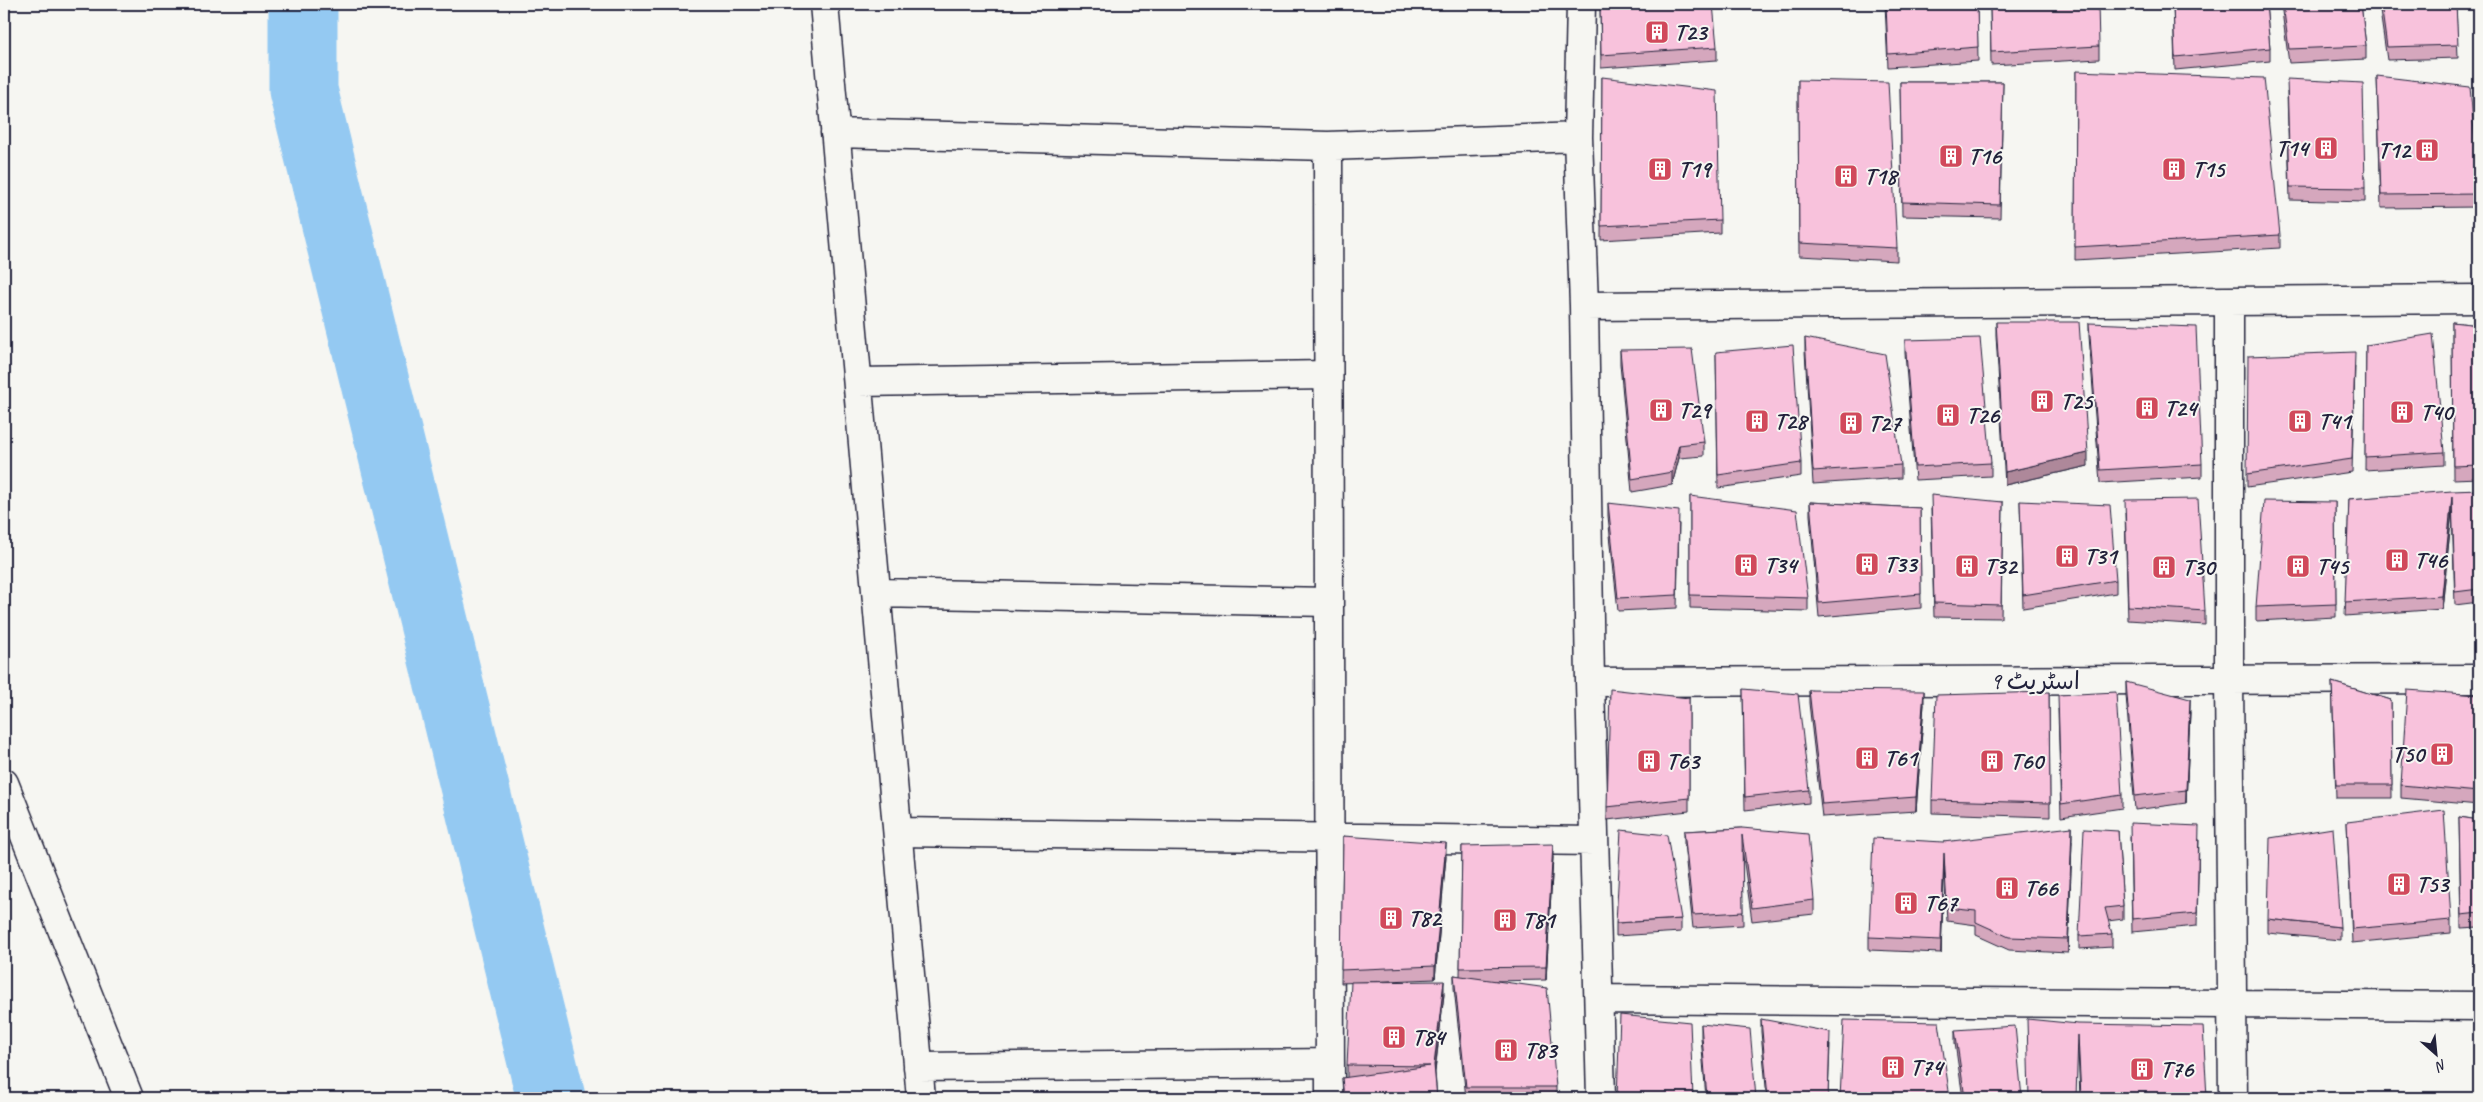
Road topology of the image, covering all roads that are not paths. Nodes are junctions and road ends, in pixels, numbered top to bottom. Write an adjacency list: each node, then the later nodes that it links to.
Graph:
1 (824, 4): 3 (street)
2 (1581, 4): 4 (street)
3 (835, 133): 5 (street); 10 (street)
4 (1578, 137): 5 (street); 8 (street)
5 (1328, 146): 9 (street)
6 (2479, 299): 7 (street)
7 (2229, 301): 8 (street); 13 (street)
8 (1584, 306): 15 (street)
9 (1328, 375): 10 (street); 12 (street)
10 (858, 382): 11 (street)
11 (877, 593): 12 (street); 17 (street)
12 (1329, 602): 18 (street)
13 (2229, 680): 14 (street, اسٹریٹ 9); 15 (street, اسٹریٹ 9); 21 (street)
14 (2479, 680)
15 (1590, 682): 19 (street)
16 (4, 783): 25 (street)
17 (898, 832): 18 (street); 24 (street)
18 (1330, 837): 19 (street); 23 (street)
19 (1594, 841): 20 (street)
20 (1599, 999): 21 (street); 28 (street)
21 (2232, 1004): 22 (street); 29 (street)
22 (2479, 1006)
23 (1330, 1064): 24 (street); 27 (street)
24 (918, 1068): 26 (street)
25 (129, 1098)
26 (921, 1098)
27 (1330, 1098)
28 (1601, 1098)
29 (2233, 1098)

